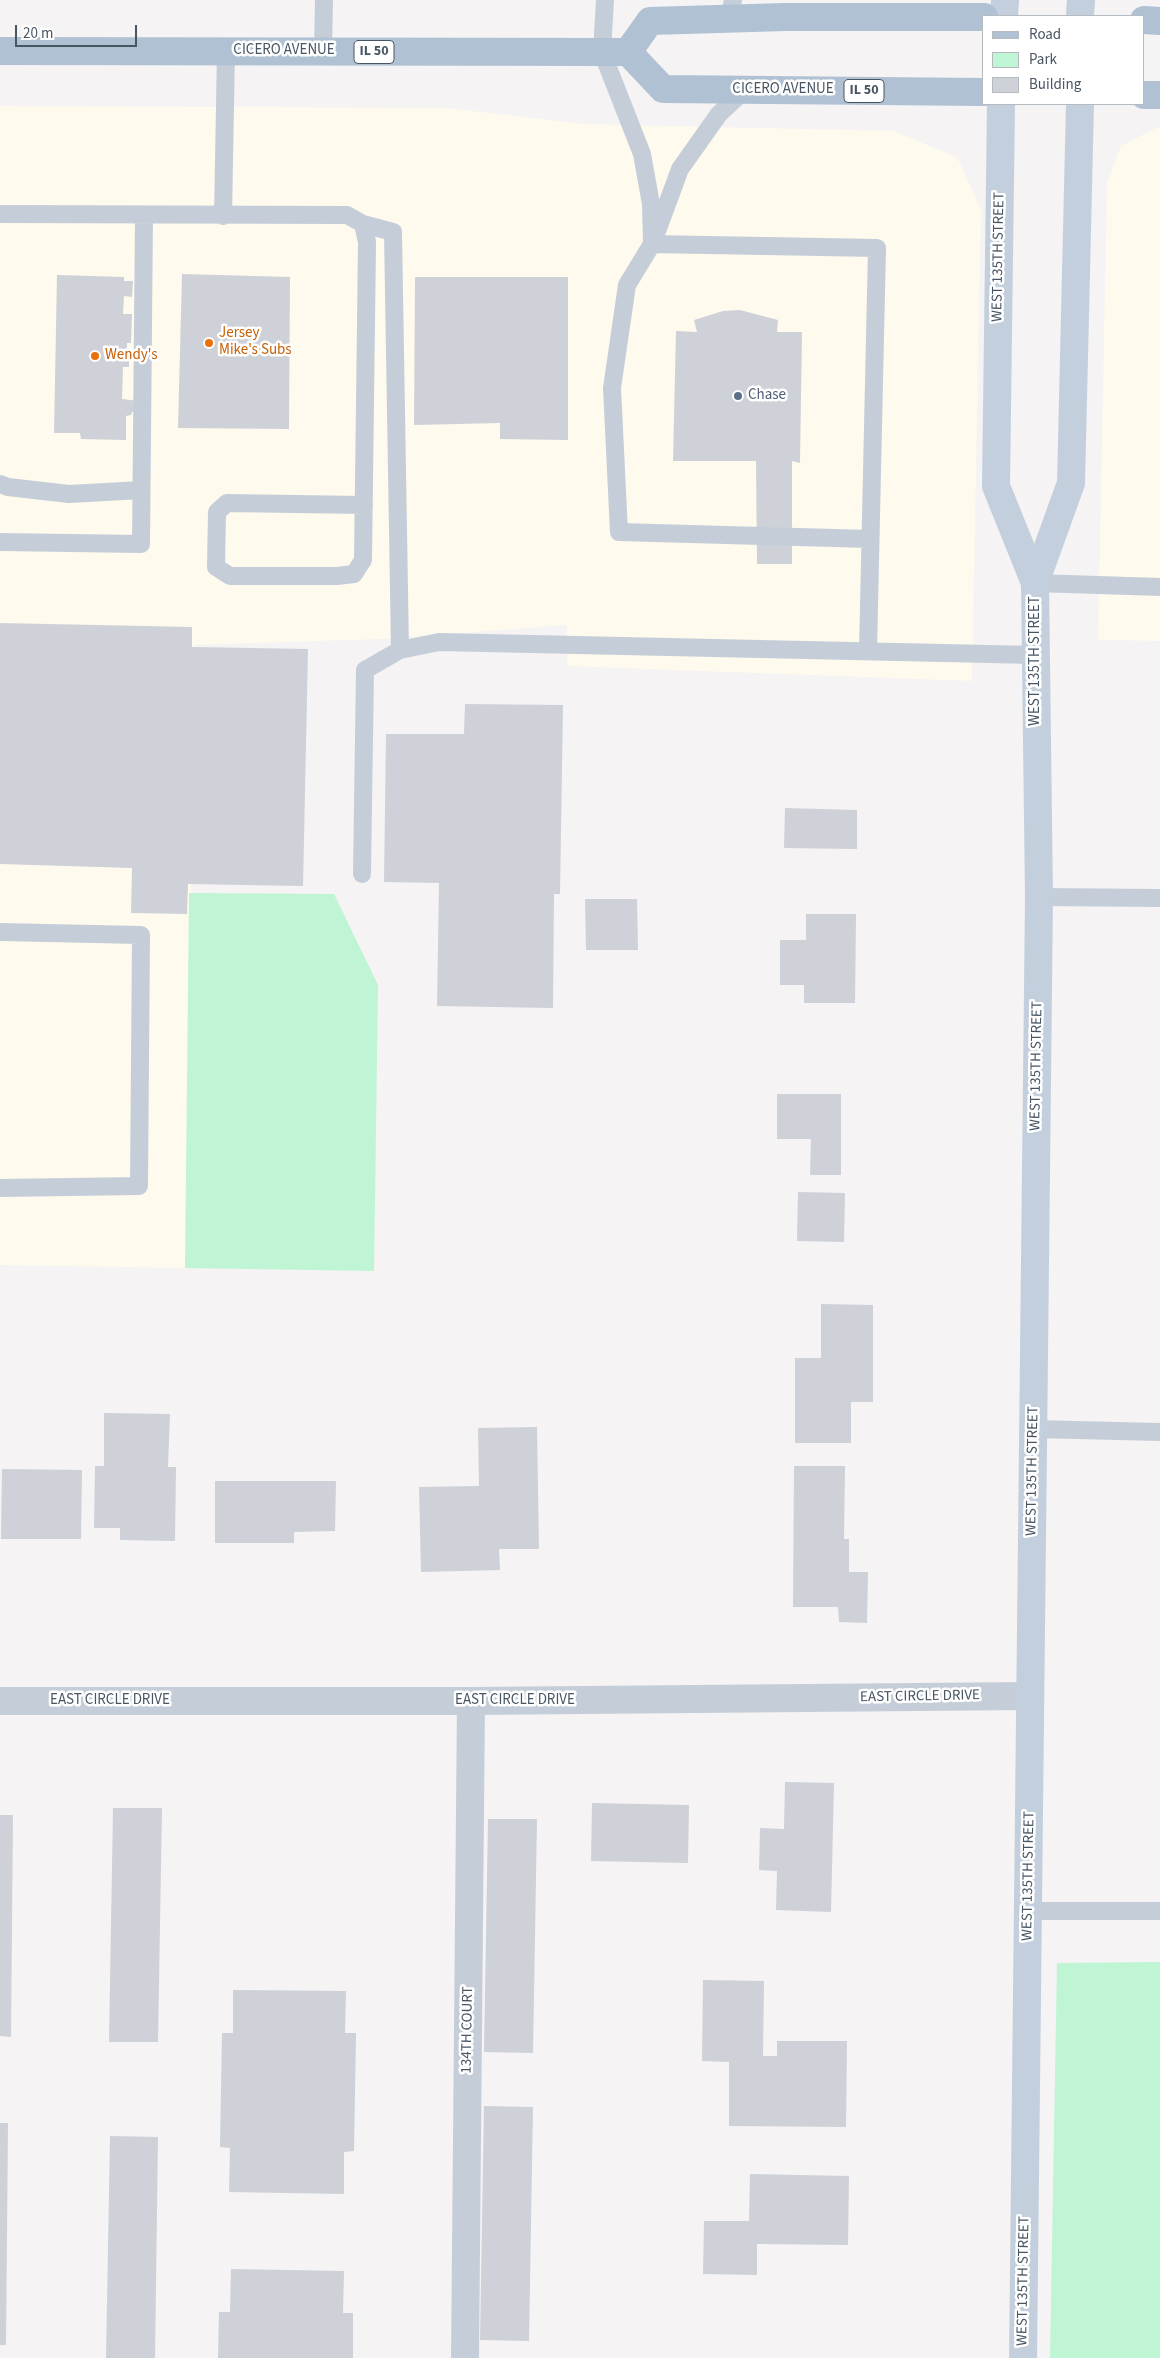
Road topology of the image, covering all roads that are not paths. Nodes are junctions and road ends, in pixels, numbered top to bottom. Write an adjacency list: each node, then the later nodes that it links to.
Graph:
1 (324, 0): 13 (lane)
2 (605, 0): 14 (lane)
3 (1005, 0): 6 (street)
4 (1080, 0): 7 (street)
5 (731, 9): 8 (main road); 14 (main road)
6 (1004, 15)
7 (1080, 15)
8 (982, 17)
9 (1145, 20): 10 (main road)
10 (1160, 21)
11 (0, 51): 12 (main road, CICERO AVENUE / IL 50)
12 (226, 51): 13 (main road, CICERO AVENUE / IL 50); 23 (lane)
13 (323, 51): 14 (main road, CICERO AVENUE / IL 50)
14 (615, 52): 15 (main road, CICERO AVENUE / IL 50); 25 (lane)
15 (745, 90): 16 (main road, CICERO AVENUE / IL 50); 25 (lane)
16 (982, 92)
17 (1145, 95): 18 (main road)
18 (1160, 95)
19 (1001, 105): 31 (street, WEST 135TH STREET)
20 (1080, 105): 31 (street, WEST 135TH STREET)
21 (0, 214): 22 (lane)
22 (144, 216): 23 (lane); 27 (lane)
23 (223, 216): 24 (lane)
24 (363, 224): 28 (lane); 33 (lane)
25 (652, 244): 29 (lane); 29 (lane)
26 (0, 484): 27 (lane)
27 (141, 490): 30 (lane)
28 (364, 505): 28 (lane)
29 (870, 539): 34 (lane)
30 (0, 542)
31 (1035, 583): 32 (lane); 35 (street, WEST 135TH STREET)
32 (1160, 587)
33 (400, 650): 34 (lane); 36 (lane)
34 (868, 651): 35 (lane)
35 (1035, 655): 37 (street, WEST 135TH STREET)
36 (362, 874)
37 (1039, 897): 38 (lane); 41 (street, WEST 135TH STREET)
38 (1160, 898)
39 (0, 932): 40 (lane)
40 (0, 1188)
41 (1034, 1429): 42 (lane); 43 (street, WEST 135TH STREET)
42 (1160, 1432)
43 (1030, 1696): 45 (street, EAST CIRCLE DRIVE); 46 (street, WEST 135TH STREET)
44 (0, 1701): 45 (street, EAST CIRCLE DRIVE)
45 (471, 1702): 48 (street, 134TH COURT)
46 (1028, 1911): 47 (lane); 49 (street, WEST 135TH STREET)
47 (1160, 1911)
48 (465, 2358)
49 (1023, 2358)

